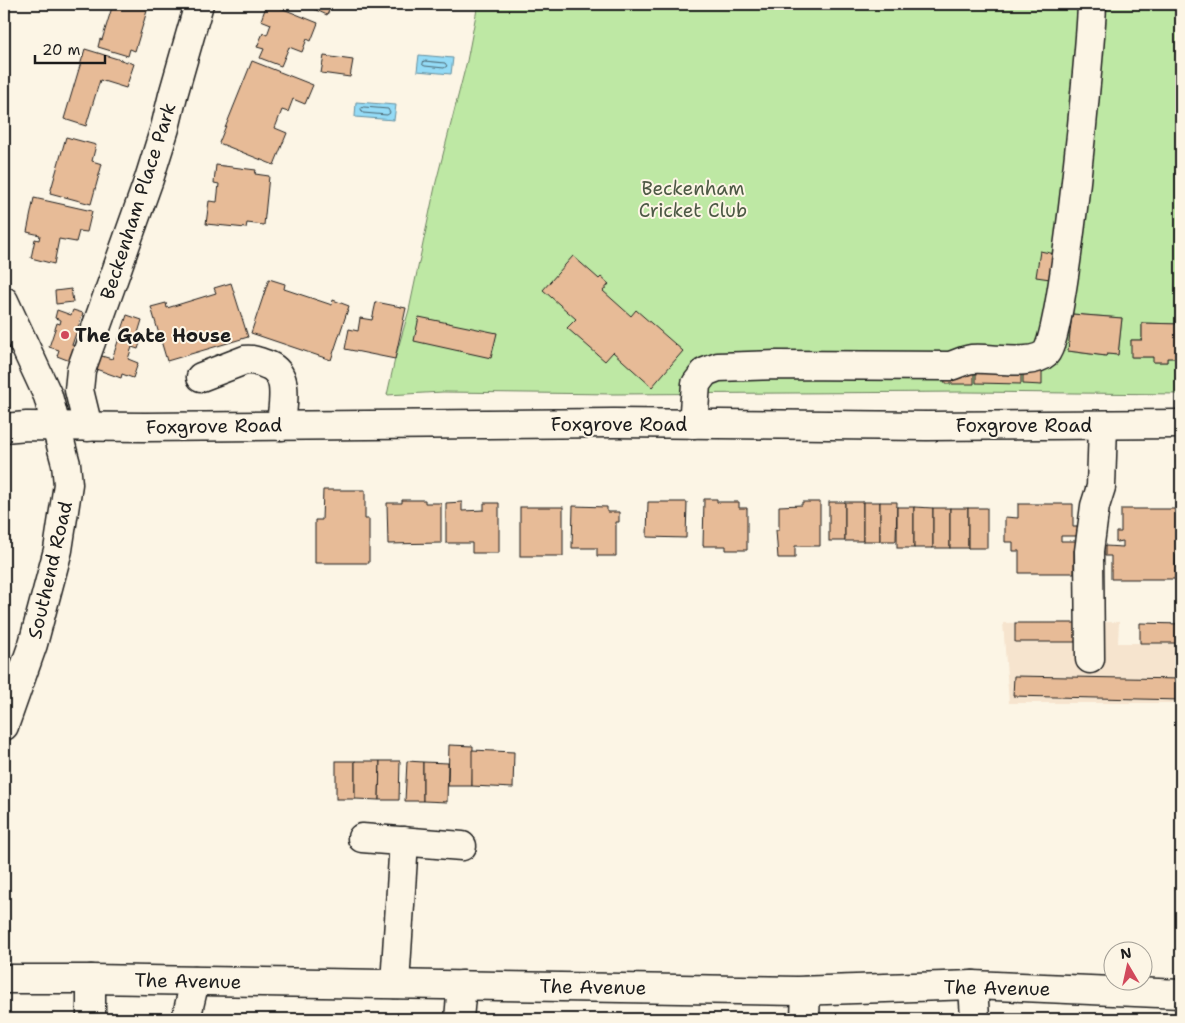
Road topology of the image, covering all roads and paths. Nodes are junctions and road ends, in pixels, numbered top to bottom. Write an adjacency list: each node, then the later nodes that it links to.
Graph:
1 (199, 4): 10 (street, Beckenham Place Park)
2 (1092, 4): 5 (street)
3 (4, 302): 9 (street, Southend Road)
4 (201, 378): 8 (street)
5 (693, 424): 7 (street, Foxgrove Road); 8 (street, Foxgrove Road)
6 (1181, 424): 7 (street, Foxgrove Road)
7 (1103, 425): 12 (street)
8 (281, 426): 10 (street, Foxgrove Road)
9 (57, 427): 10 (street, Foxgrove Road); 11 (street, Foxgrove Road); 13 (street, Southend Road)
10 (88, 427)
11 (4, 428)
12 (1090, 659)
13 (4, 726)
14 (362, 838): 15 (street)
15 (404, 841): 16 (street); 20 (street)
16 (462, 846)
17 (4, 979): 18 (street, The Avenue)
18 (91, 979): 19 (street, The Avenue); 25 (street)
19 (195, 981): 20 (street, The Avenue); 26 (street)
20 (395, 984): 21 (street, The Avenue)
21 (462, 985): 23 (street, The Avenue); 27 (street)
22 (974, 985): 23 (street, The Avenue); 24 (street, The Avenue); 29 (street)
23 (806, 990): 28 (street)
24 (1181, 994)
25 (91, 1019)
26 (186, 1019)
27 (458, 1019)
28 (805, 1019)
29 (975, 1019)

